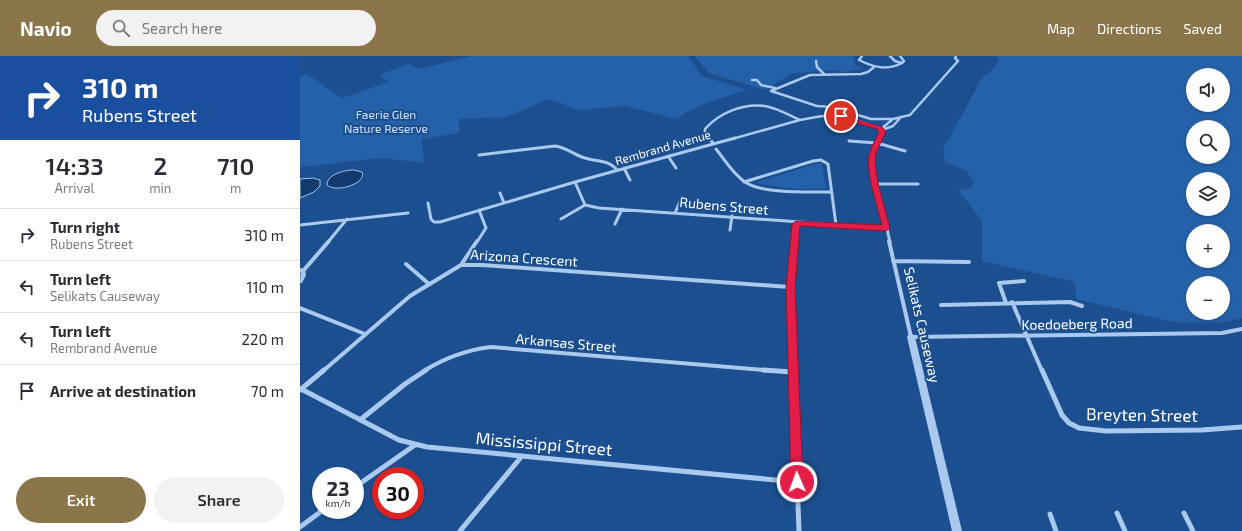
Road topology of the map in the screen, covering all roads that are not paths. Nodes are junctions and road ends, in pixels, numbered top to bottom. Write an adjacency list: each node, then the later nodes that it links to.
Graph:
1 (862, 56): 7 (street)
2 (890, 56): 6 (street)
3 (900, 56): 6 (street)
4 (956, 56): 11 (street)
5 (816, 61): 8 (street)
6 (902, 62): 7 (street)
7 (874, 67): 8 (street)
8 (825, 74): 10 (street)
9 (752, 80): 10 (street)
10 (775, 88): 12 (street)
11 (901, 117): 12 (street); 14 (street)
12 (893, 119): 14 (street)
13 (800, 120): 14 (street, Rembrand Avenue); 16 (street, Rembrand Avenue); 16 (street)
14 (880, 129): 17 (street, Selikats Causeway)
15 (849, 142): 17 (street)
16 (712, 143): 21 (street, Rembrand Avenue)
17 (877, 143): 19 (street); 28 (street, Selikats Causeway)
18 (716, 149): 27 (street)
19 (904, 151)
20 (479, 155): 24 (street)
21 (668, 156): 22 (street, Rembrand Avenue); 23 (street)
22 (624, 168): 24 (street, Rembrand Avenue); 25 (street)
23 (676, 168)
24 (617, 170): 26 (street, Rembrand Avenue)
25 (630, 180)
26 (574, 182): 34 (street, Rembrand Avenue); 35 (street)
27 (744, 182): 30 (street); 30 (street)
28 (876, 184): 29 (street); 47 (street, Selikats Causeway)
29 (918, 184)
30 (831, 192): 46 (street)
31 (500, 193): 34 (street)
32 (682, 197): 39 (street)
33 (428, 203): 37 (street, Rembrand Avenue)
34 (504, 203): 37 (street, Rembrand Avenue)
35 (585, 205): 36 (street, Rubens Street); 42 (street)
36 (622, 209): 39 (street, Rubens Street); 43 (street)
37 (479, 210): 52 (street)
38 (408, 213): 41 (street)
39 (675, 213): 40 (street, Rubens Street)
40 (732, 216): 44 (street, Rubens Street); 48 (street)
41 (347, 219): 45 (street); 53 (street)
42 (561, 219)
43 (615, 224)
44 (796, 224): 46 (street, Rubens Street); 57 (street)
45 (300, 225)
46 (836, 226): 47 (street, Rubens Street)
47 (886, 228): 49 (street, Selikats Causeway)
48 (730, 230)
49 (894, 261): 50 (street); 66 (street, Selikats Causeway)
50 (969, 262)
51 (406, 264): 56 (street)
52 (461, 265): 56 (street, Arizona Crescent); 57 (street, Arizona Crescent)
53 (301, 270): 54 (street)
54 (300, 280)
55 (1024, 281): 58 (street)
56 (429, 284): 64 (street, Arizona Crescent)
57 (790, 287): 67 (street)
58 (1006, 302): 59 (street); 60 (street)
59 (1012, 302): 61 (street); 65 (street, Breyten Street)
60 (941, 304)
61 (1082, 306)
62 (300, 308): 64 (street)
63 (1242, 329): 65 (street, Koedoeberg Road)
64 (365, 334): 68 (street, Arizona Crescent)
65 (1026, 336): 66 (street, Koedoeberg Road); 70 (street, Breyten Street)
66 (911, 337): 82 (street, Selikats Causeway)
67 (793, 372): 69 (street, Arkansas Street); 74 (street)
68 (300, 390): 69 (street, Mississippi Street)
69 (360, 420): 71 (street, Mississippi Street)
70 (1242, 427)
71 (415, 445): 72 (street, Mississippi Street); 73 (street)
72 (522, 456): 74 (street, Mississippi Street); 80 (street)
73 (364, 481)
74 (797, 482): 81 (street)
75 (1117, 513): 84 (street)
76 (1184, 513): 85 (street)
77 (1050, 514): 83 (street)
78 (312, 518): 79 (street)
79 (300, 527)
80 (460, 531)
81 (799, 531)
82 (957, 531)
83 (1056, 531)
84 (1125, 531)
85 (1194, 531)

